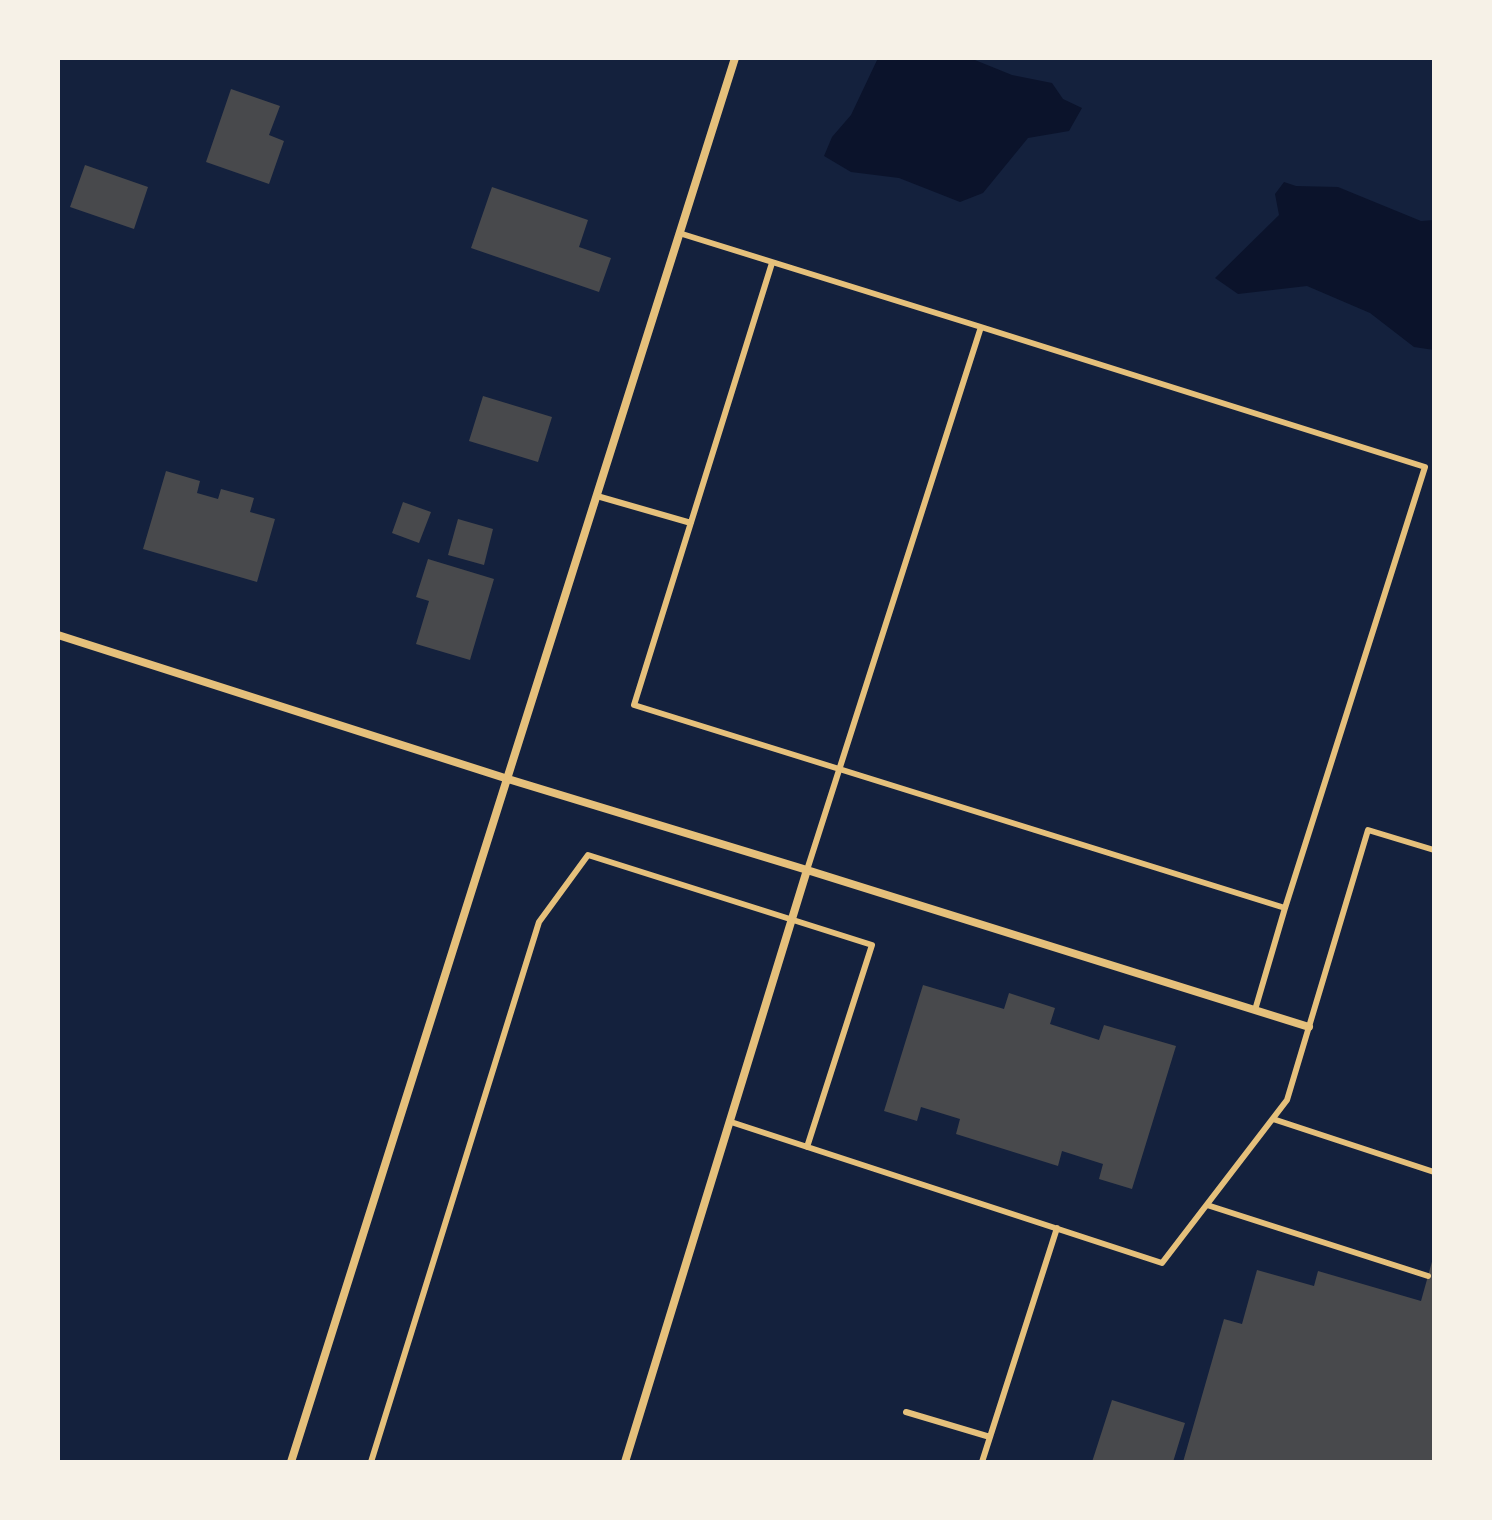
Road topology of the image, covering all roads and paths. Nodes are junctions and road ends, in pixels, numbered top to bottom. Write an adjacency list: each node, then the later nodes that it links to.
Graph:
1 (735, 58): 2 (street)
2 (679, 233): 3 (lane); 5 (street)
3 (772, 263): 4 (lane); 6 (lane)
4 (981, 327): 8 (lane); 12 (lane)
5 (597, 496): 6 (lane); 9 (street)
6 (691, 523): 8 (lane)
7 (58, 635): 9 (street)
8 (840, 768): 11 (lane); 12 (lane)
9 (508, 779): 11 (street); 25 (street)
10 (1434, 850): 15 (lane)
11 (807, 870): 13 (street); 14 (street)
12 (1285, 908): 14 (lane)
13 (792, 921): 17 (street); 18 (lane); 26 (lane)
14 (1255, 1010): 15 (street)
15 (1309, 1027): 16 (lane)
16 (1273, 1119): 19 (lane); 20 (lane)
17 (731, 1122): 18 (lane); 27 (street)
18 (807, 1147): 21 (lane)
19 (1434, 1172)
20 (1207, 1205): 21 (lane); 22 (lane)
21 (1057, 1228): 24 (lane)
22 (1428, 1276)
23 (906, 1412): 24 (lane)
24 (990, 1437): 28 (lane)
25 (291, 1462)
26 (371, 1462)
27 (625, 1462)
28 (982, 1462)

